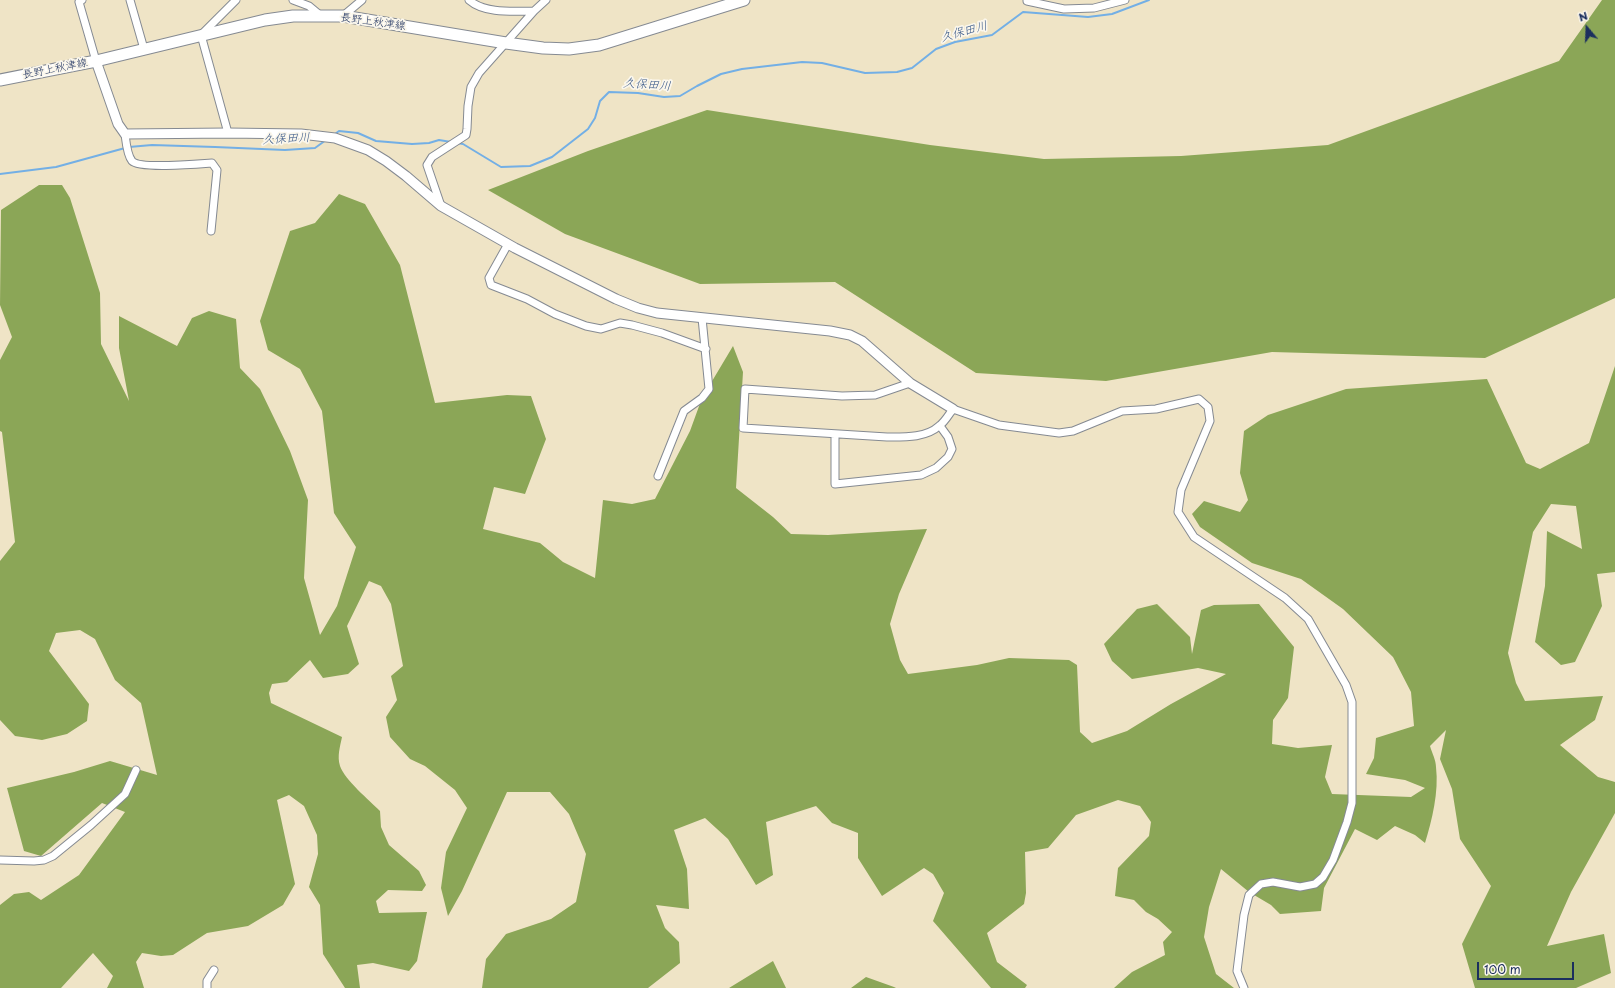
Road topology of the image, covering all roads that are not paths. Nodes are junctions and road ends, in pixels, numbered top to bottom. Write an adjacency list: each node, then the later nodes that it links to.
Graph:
1 (82, 0): 17 (street)
2 (130, 0): 16 (street)
3 (236, 0): 14 (street)
4 (293, 0): 12 (street)
5 (362, 0): 13 (street)
6 (469, 0): 11 (street)
7 (546, 0): 11 (street)
8 (744, 0): 15 (main road, 長野上秋津線)
9 (1027, 0): 10 (street)
10 (1125, 0)
11 (534, 11): 15 (street)
12 (321, 16): 13 (main road, 長野上秋津線); 14 (main road, 長野上秋津線)
13 (343, 16): 15 (main road, 長野上秋津線)
14 (201, 35): 16 (main road, 長野上秋津線); 19 (street)
15 (506, 43): 21 (street)
16 (144, 49): 17 (main road, 長野上秋津線)
17 (96, 61): 18 (main road, 長野上秋津線); 20 (street)
18 (0, 80)
19 (228, 133): 20 (street); 21 (street)
20 (125, 134): 22 (street)
21 (441, 206): 23 (street)
22 (211, 231)
23 (508, 244): 24 (street); 25 (street)
24 (702, 318): 25 (street); 26 (street)
25 (706, 349): 30 (street)
26 (910, 383): 27 (street); 29 (street)
27 (953, 408): 28 (street); 35 (street)
28 (940, 426): 29 (street); 29 (street)
29 (835, 434)
30 (658, 476)
31 (136, 770): 32 (street)
32 (0, 860)
33 (214, 970): 34 (street)
34 (207, 988)
35 (1244, 988)

